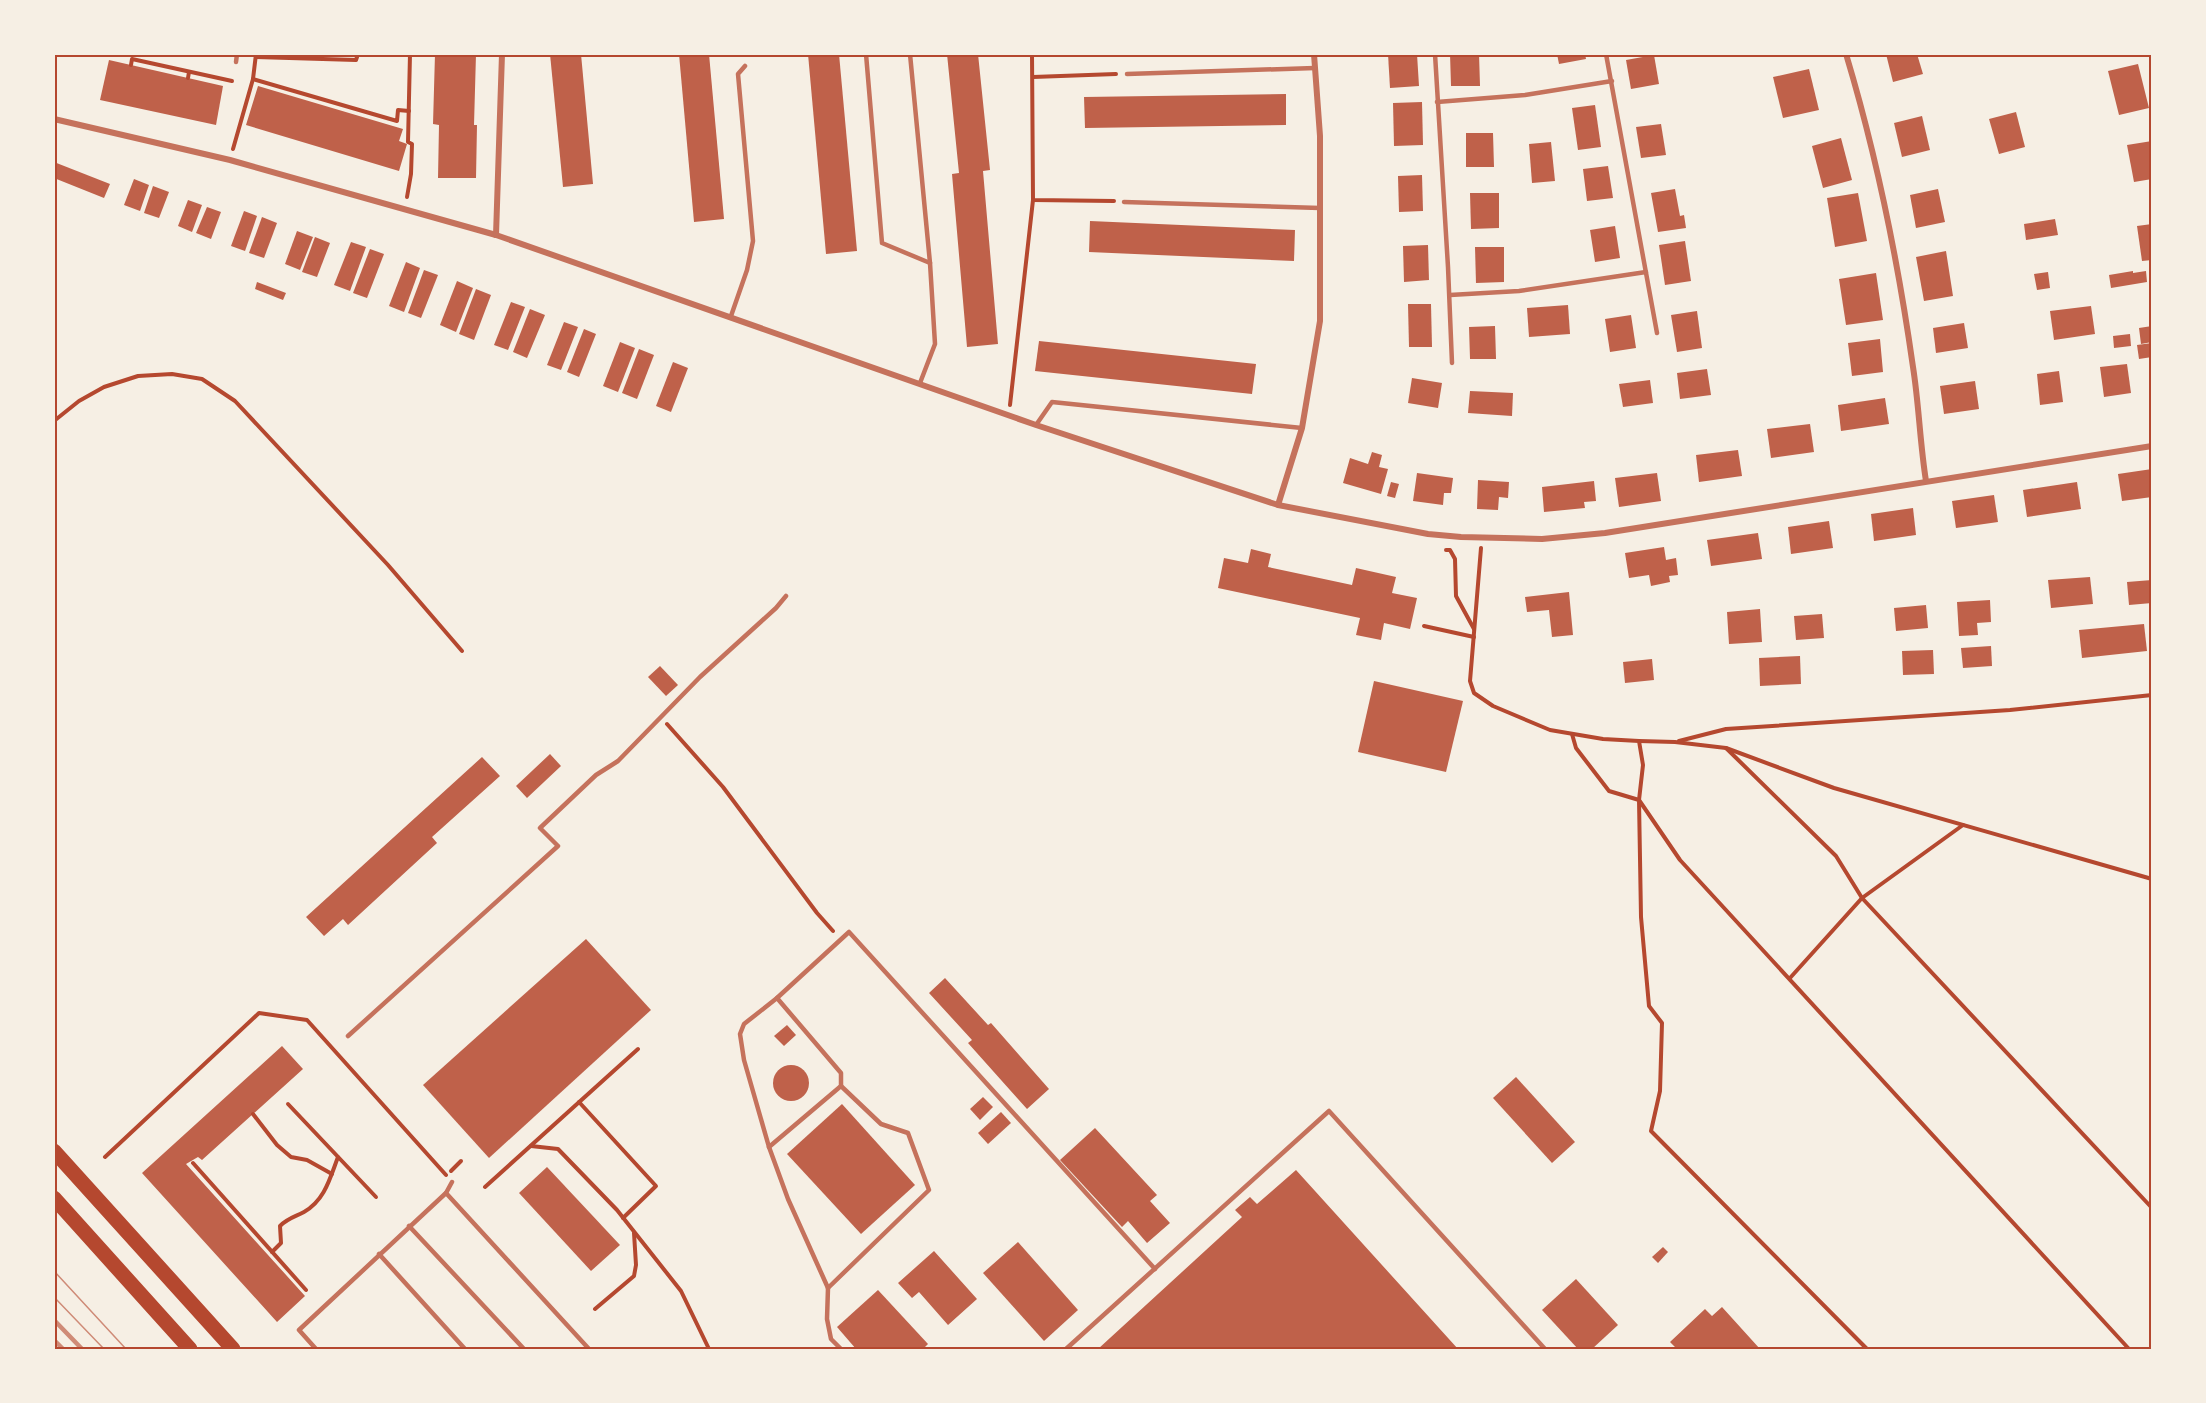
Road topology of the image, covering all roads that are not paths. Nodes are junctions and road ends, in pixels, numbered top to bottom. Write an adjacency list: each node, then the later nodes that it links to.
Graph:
1 (237, 54): 9 (lane)
2 (502, 54): 18 (street)
3 (867, 54): 19 (lane)
4 (910, 54): 19 (lane)
5 (1314, 54): 11 (street)
6 (1434, 54): 14 (lane)
7 (1606, 54): 13 (lane)
8 (1846, 54): 29 (street)
9 (236, 62)
10 (745, 66): 22 (lane)
11 (1315, 68): 12 (lane); 17 (street)
12 (1127, 74)
13 (1612, 81): 14 (lane); 20 (lane)
14 (1437, 102): 21 (lane)
15 (54, 119): 18 (street)
16 (1124, 202): 17 (lane)
17 (1320, 208): 27 (street)
18 (496, 235): 22 (street)
19 (930, 263): 25 (lane)
20 (1646, 272): 21 (lane); 23 (lane)
21 (1450, 295): 24 (lane)
22 (731, 316): 25 (street)
23 (1657, 333)
24 (1452, 363)
25 (921, 383): 26 (street)
26 (1036, 425): 27 (lane); 30 (street)
27 (1302, 428): 30 (street)
28 (2152, 446): 29 (street)
29 (1926, 481): 30 (street)
30 (1278, 505)
31 (786, 596): 33 (lane)
32 (777, 998): 34 (lane); 35 (lane); 42 (lane)
33 (348, 1036)
34 (841, 1086): 35 (lane); 43 (lane)
35 (769, 1147): 43 (lane)
36 (54, 1151): 45 (main road)
37 (452, 1182): 38 (lane)
38 (446, 1193): 40 (lane); 49 (lane)
39 (54, 1198): 44 (main road)
40 (409, 1226): 41 (lane); 48 (lane)
41 (379, 1254): 46 (lane); 47 (lane)
42 (1155, 1269): 51 (lane); 52 (lane)
43 (828, 1288): 50 (lane)
44 (190, 1349)
45 (233, 1349)
46 (316, 1349)
47 (465, 1349)
48 (524, 1349)
49 (589, 1349)
50 (841, 1349)
51 (1066, 1349)
52 (1545, 1349)

